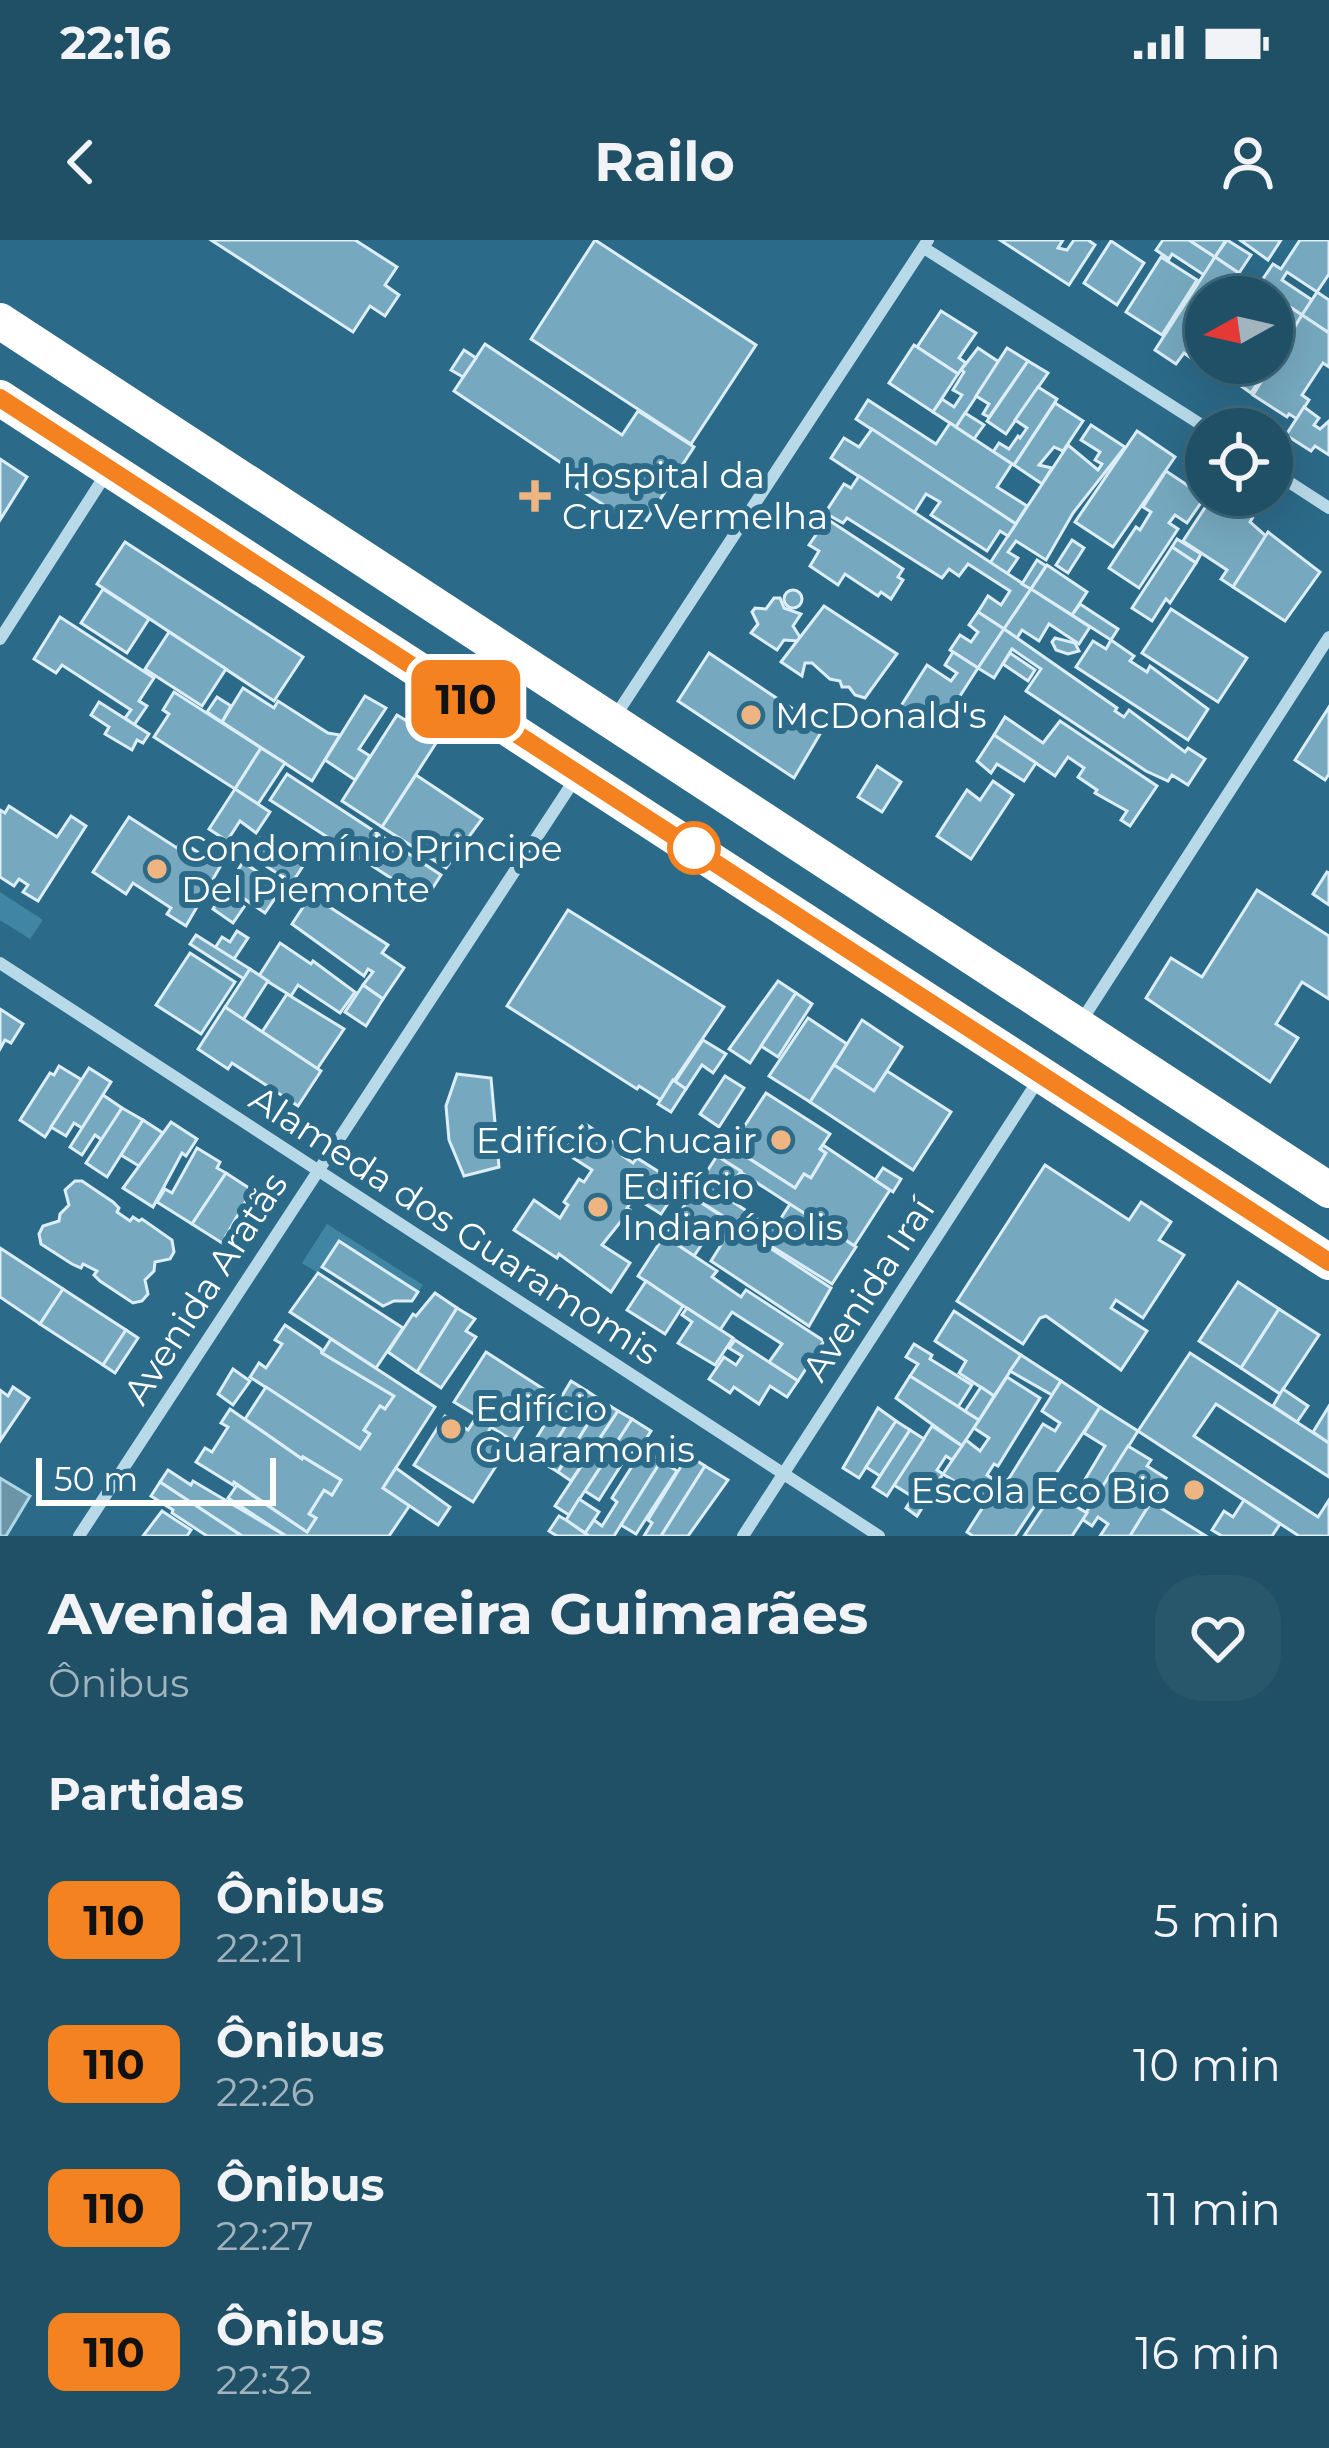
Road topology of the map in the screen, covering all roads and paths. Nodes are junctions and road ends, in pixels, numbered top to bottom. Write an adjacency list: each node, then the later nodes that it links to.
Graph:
1 (926, 244): 4 (street); 10 (street)
2 (0, 321): 10 (highway)
3 (0, 398): 5 (highway)
4 (1185, 414)
5 (110, 468): 9 (street); 11 (highway)
6 (1293, 485): 7 (street)
7 (1329, 508)
8 (1329, 637): 13 (street)
9 (0, 639)
10 (612, 722): 13 (highway)
11 (579, 773): 14 (highway); 15 (street, Avenida Aratãs)
12 (0, 963): 15 (street, Alameda dos Guaramomis)
13 (1078, 1026): 16 (highway)
14 (1042, 1074): 17 (highway); 18 (street, Avenida Iraí)
15 (317, 1171): 18 (street, Alameda dos Guaramomis); 19 (street, Avenida Aratãs)
16 (1329, 1190)
17 (1329, 1262)
18 (784, 1474): 20 (street, Avenida Iraí); 21 (street, Alameda dos Guaramomis)
19 (79, 1536)
20 (743, 1536)
21 (879, 1536)

